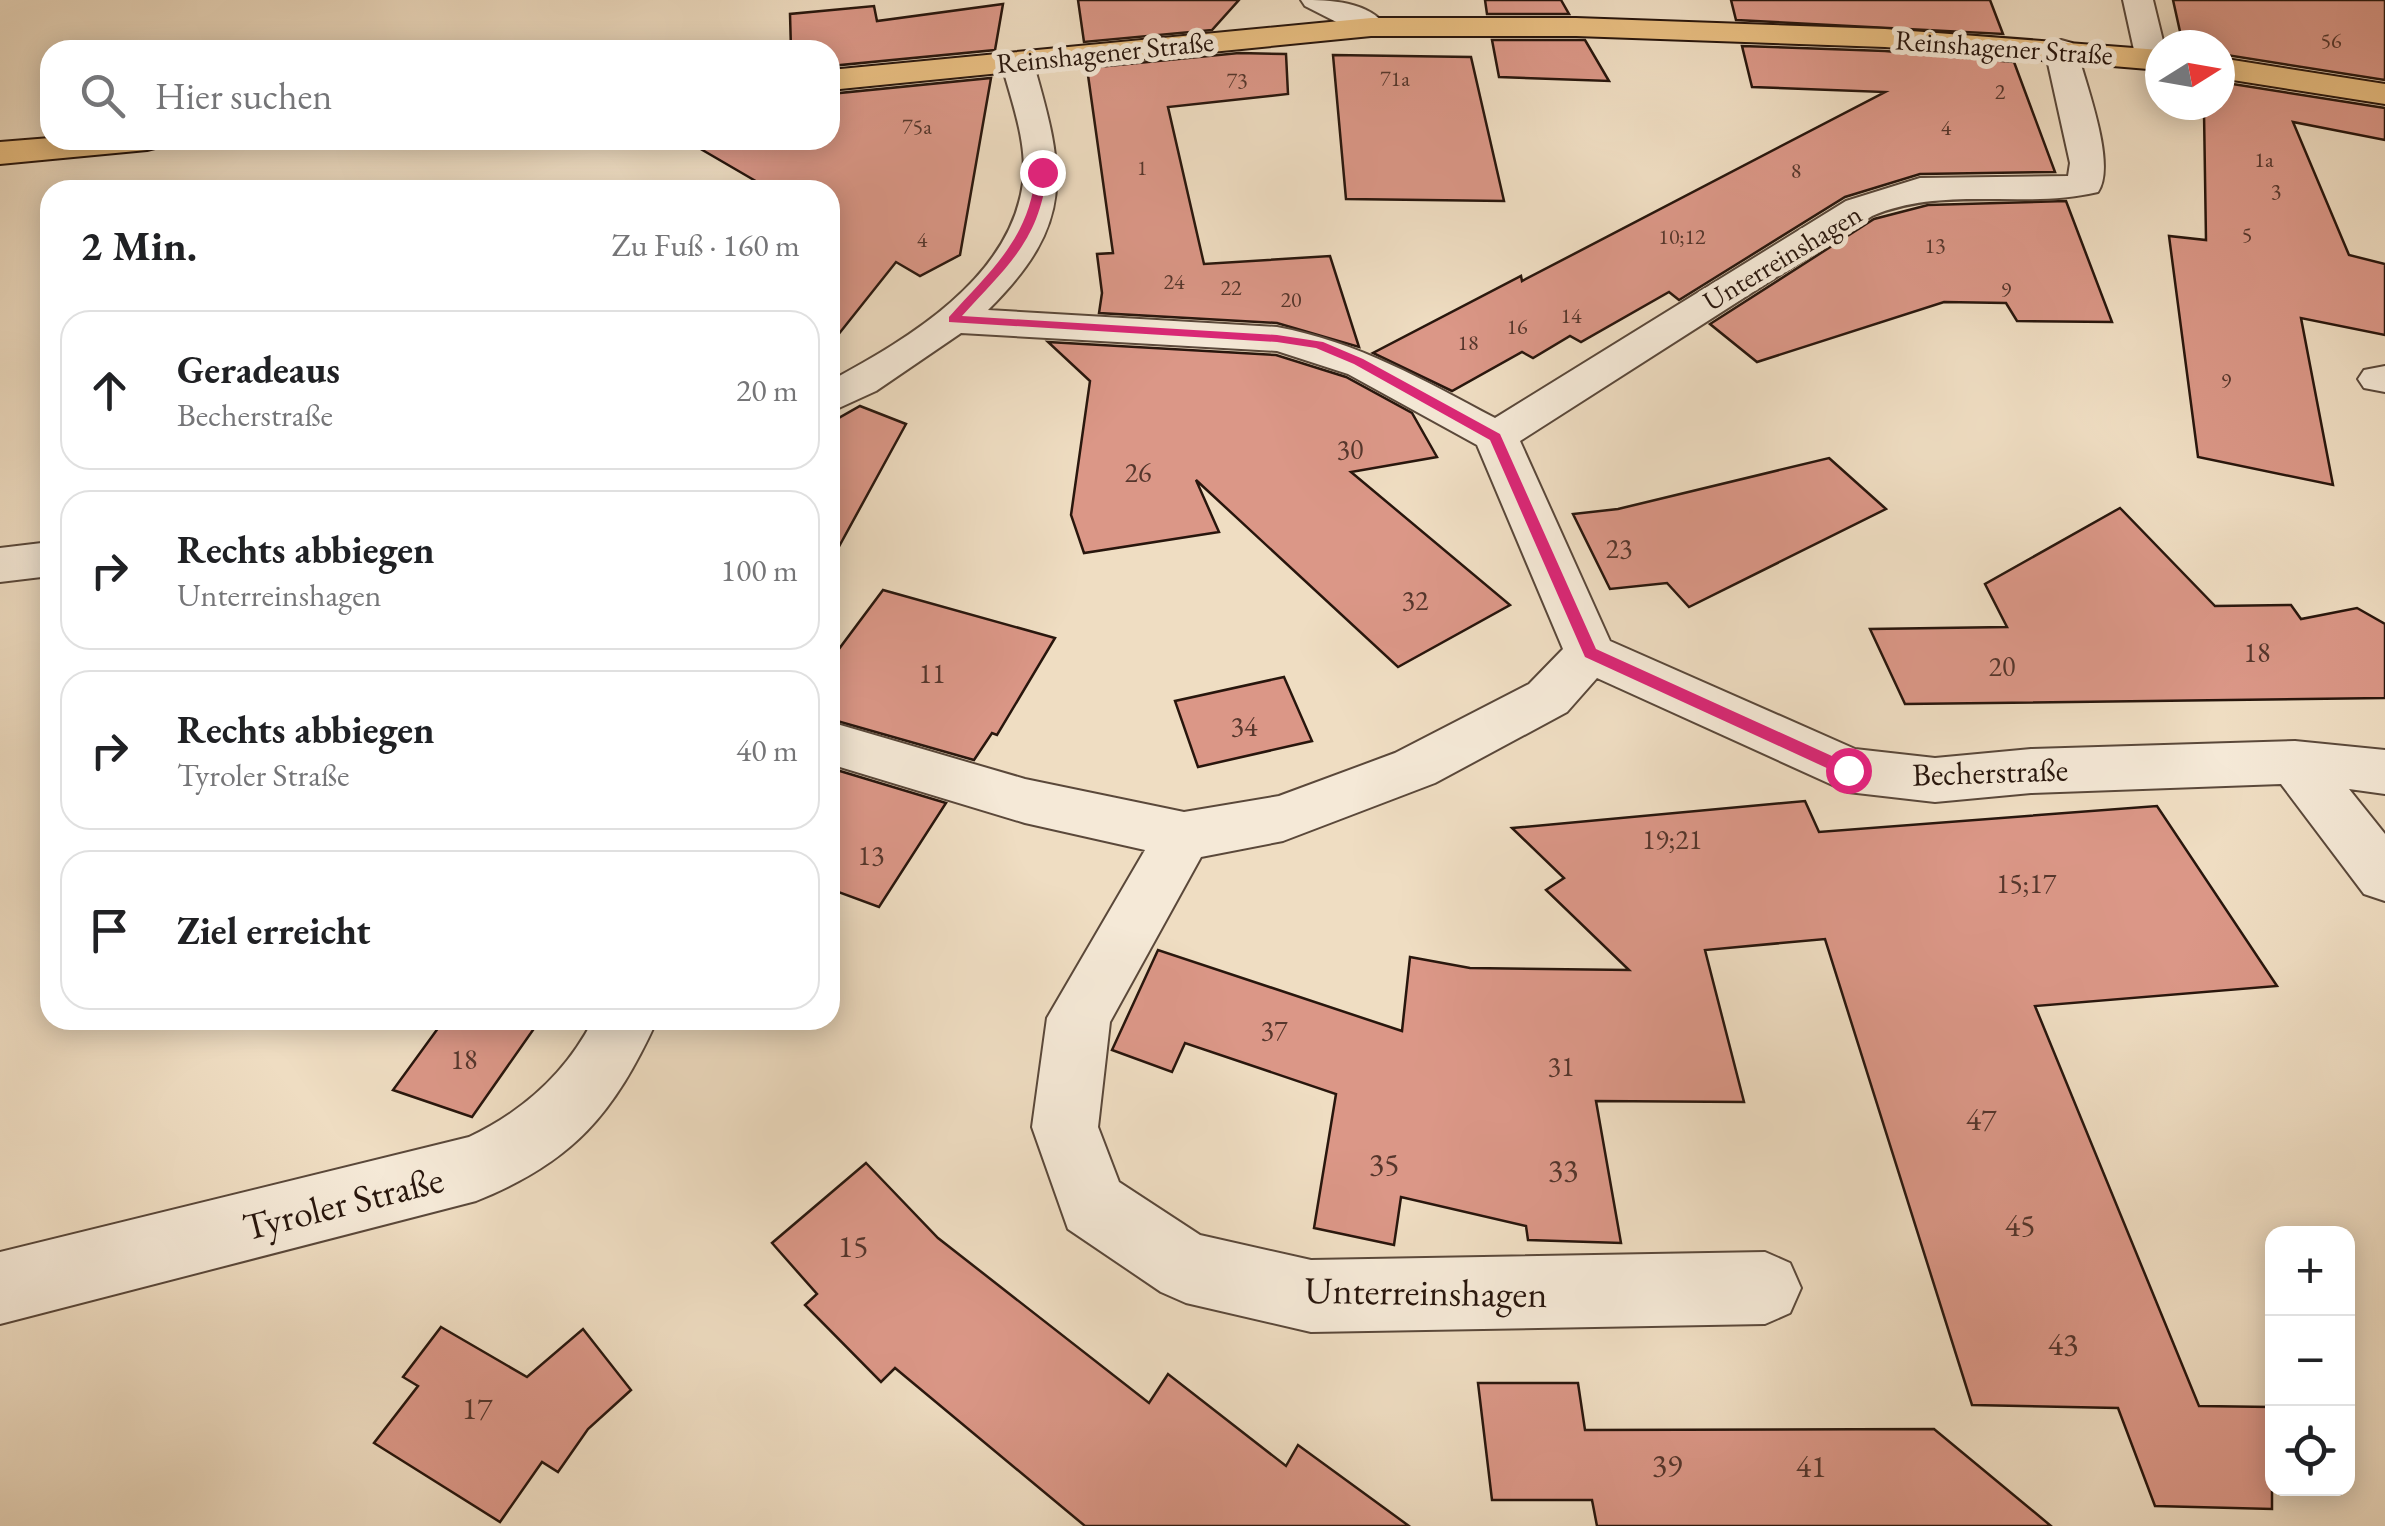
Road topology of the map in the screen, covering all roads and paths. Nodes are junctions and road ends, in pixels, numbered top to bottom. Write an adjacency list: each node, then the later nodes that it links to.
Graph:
1 (1316, 0): 3 (street)
2 (2138, 0): 4 (street)
3 (1371, 27): 5 (main road, Reinshagener Straße); 7 (main road, Reinshagener Straße)
4 (2147, 30)
5 (2061, 50): 6 (main road, Reinshagener Straße); 15 (street, Unterreinshagen)
6 (2145, 59)
7 (1017, 62): 9 (main road, Reinshagener Straße); 13 (street)
8 (2235, 70): 10 (main road)
9 (840, 79)
10 (2385, 94)
11 (40, 149): 12 (main road)
12 (0, 152)
13 (953, 320): 14 (street); 15 (street)
14 (840, 394)
15 (1496, 437): 18 (street)
16 (40, 561): 17 (street)
17 (0, 565)
18 (1590, 653): 20 (street, Becherstraße); 22 (street)
19 (840, 746): 22 (street)
20 (2295, 762): 21 (street, Becherstraße); 23 (street)
21 (2385, 772)
22 (1184, 834): 26 (street, Unterreinshagen)
23 (2385, 877)
24 (620, 1030): 25 (street, Tyroler Straße)
25 (0, 1288)
26 (1765, 1288)

